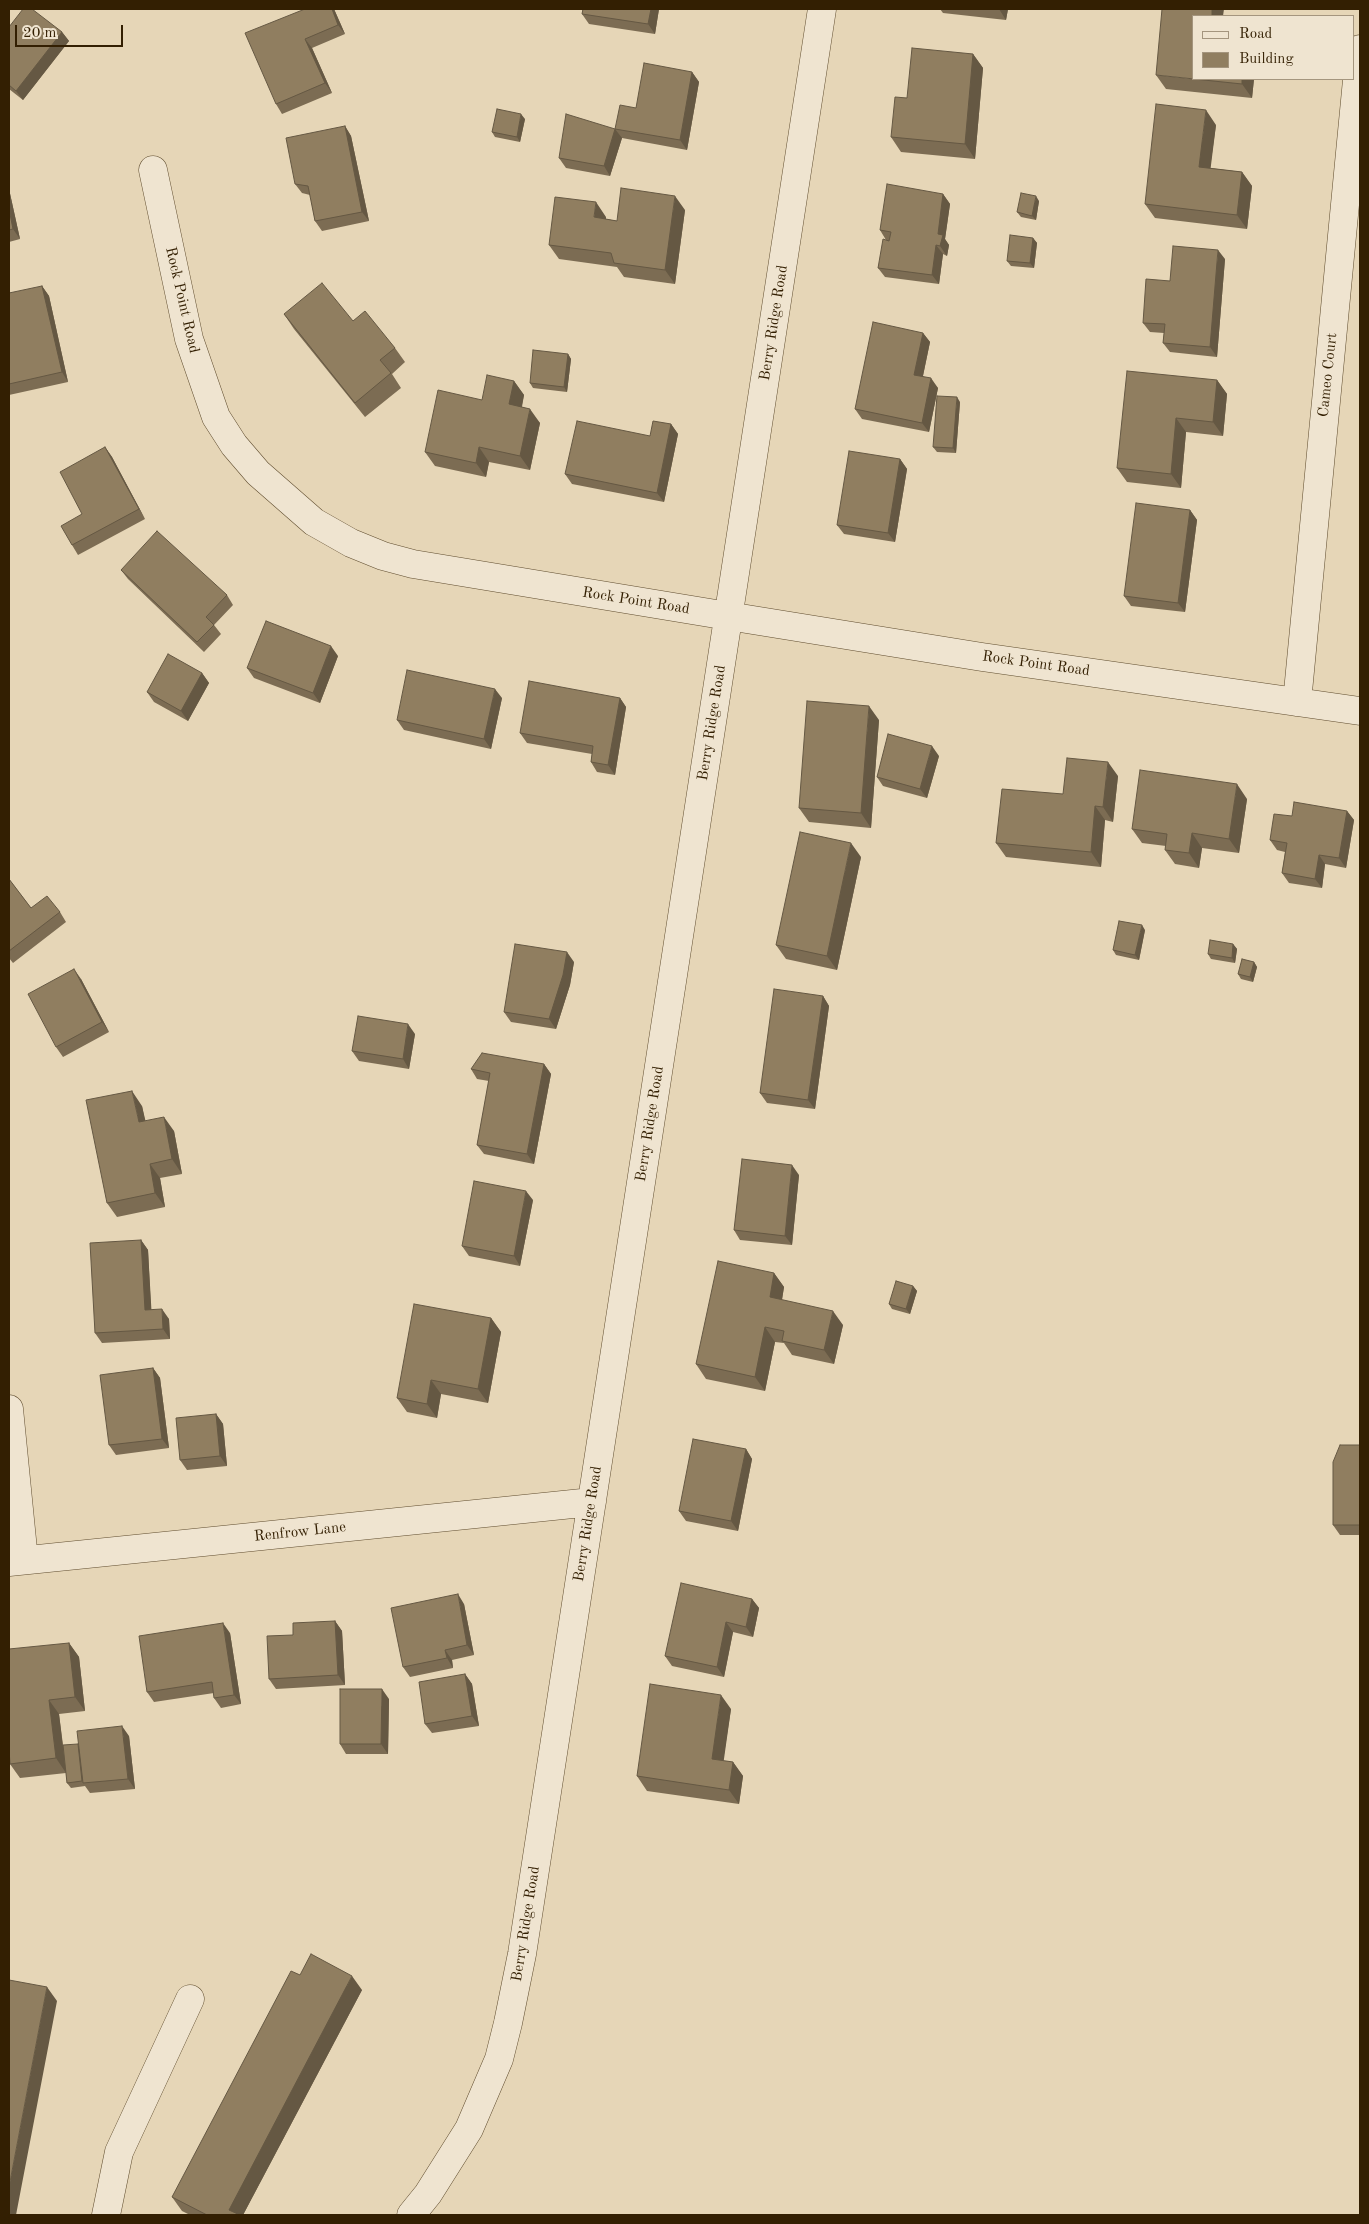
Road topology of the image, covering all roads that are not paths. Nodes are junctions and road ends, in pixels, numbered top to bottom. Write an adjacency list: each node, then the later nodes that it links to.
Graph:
1 (822, 9): 4 (street, Berry Ridge Road)
2 (1360, 49): 5 (street, Cameo Court)
3 (153, 170): 4 (street, Rock Point Road)
4 (728, 616): 5 (street, Rock Point Road); 8 (street, Berry Ridge Road)
5 (1297, 702): 6 (street, Rock Point Road)
6 (1360, 711)
7 (9, 1409): 9 (street)
8 (592, 1502): 9 (street, Renfrow Lane); 12 (street, Berry Ridge Road)
9 (16, 1561)
10 (190, 1999): 11 (street)
11 (106, 2215)
12 (411, 2215)

